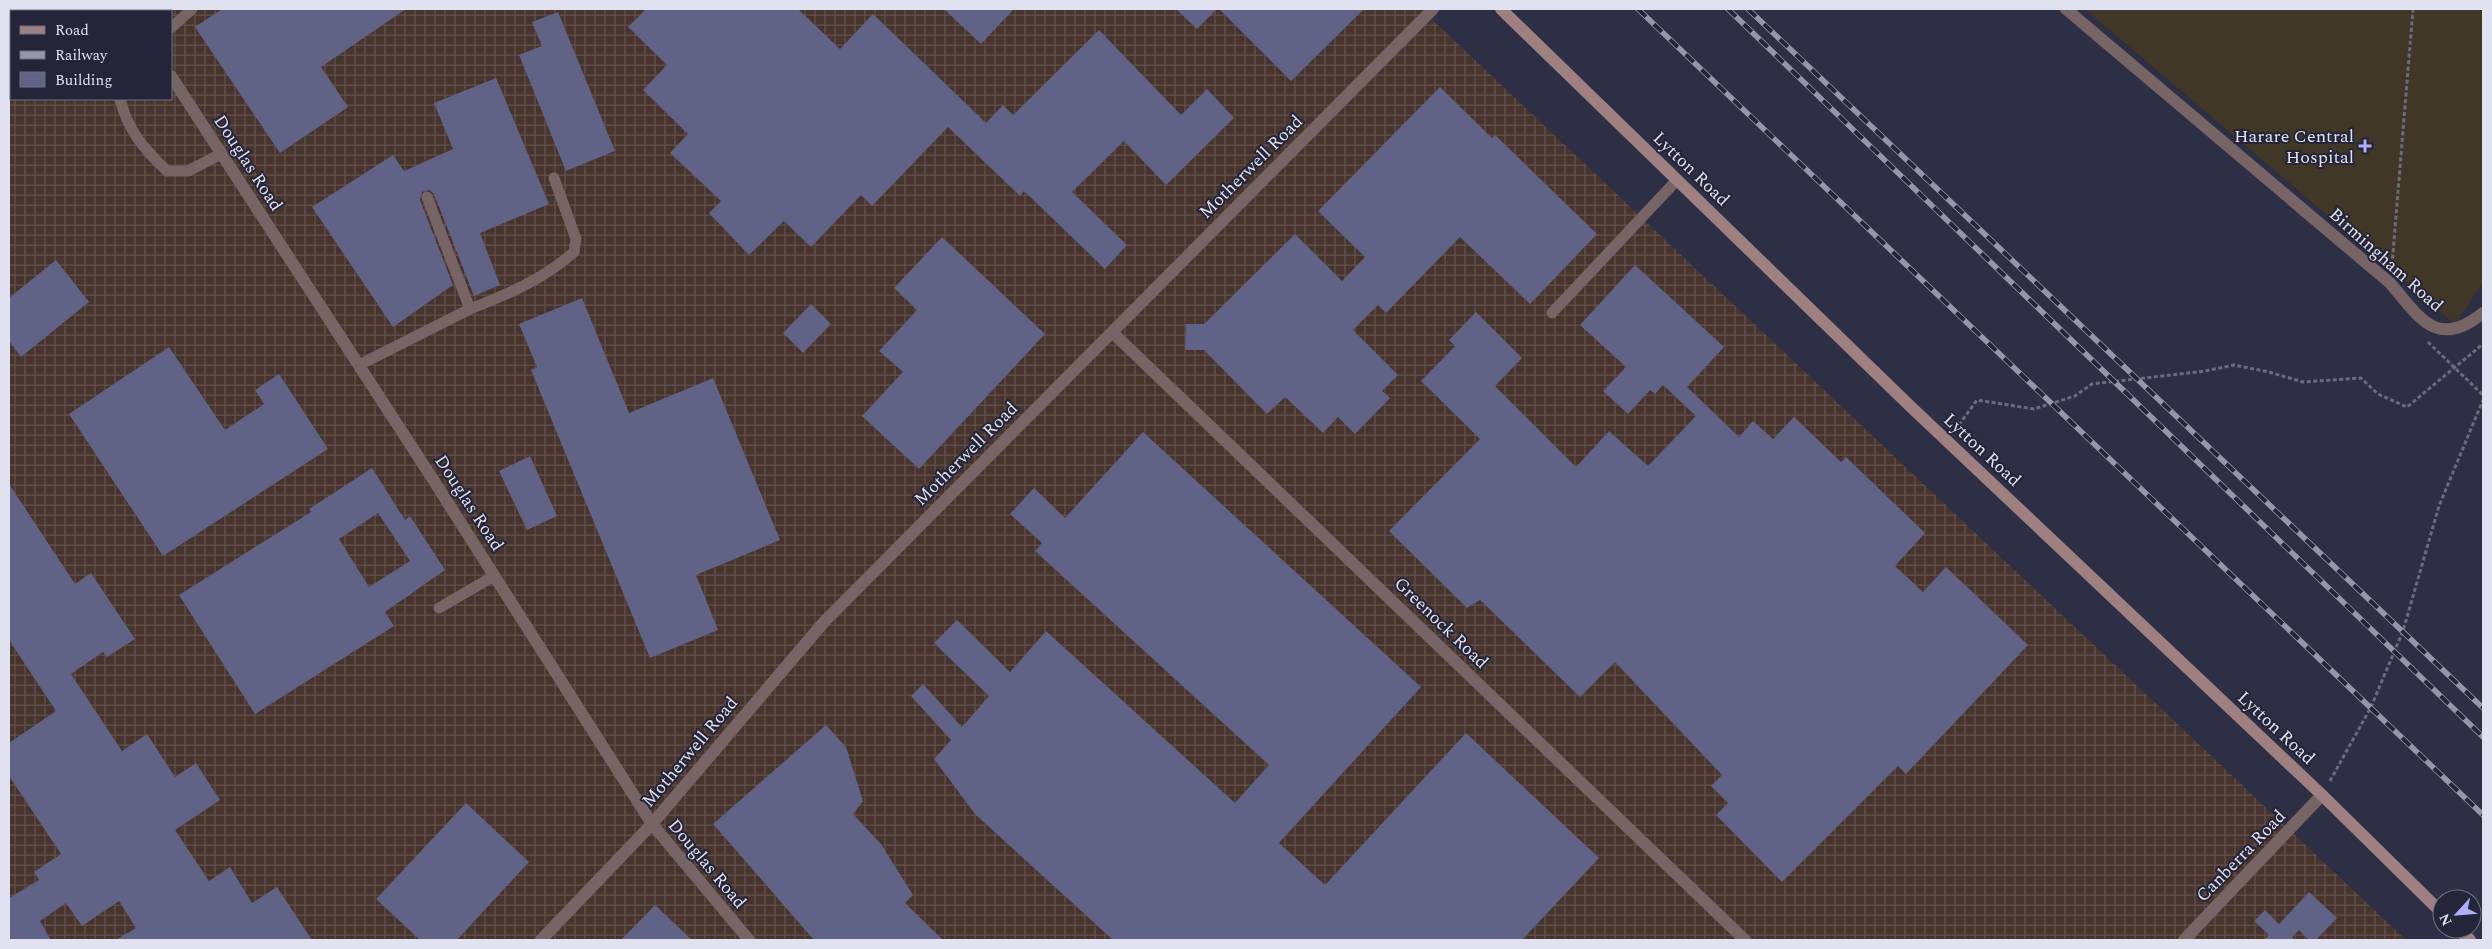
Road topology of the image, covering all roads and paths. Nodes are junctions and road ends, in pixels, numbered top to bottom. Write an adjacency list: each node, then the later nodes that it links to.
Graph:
1 (192, 9): 6 (lane)
2 (1433, 9): 17 (street, Motherwell Road)
3 (1501, 9): 11 (main road, Lytton Road)
4 (2066, 9): 13 (street, Birmingham Road)
5 (2413, 9): 13 (path)
6 (172, 27)
7 (172, 78): 9 (street, Douglas Road)
8 (120, 100): 9 (lane)
9 (221, 154): 20 (street, Douglas Road)
10 (554, 178): 14 (lane)
11 (1677, 180): 16 (lane); 24 (main road, Lytton Road)
12 (427, 197): 14 (lane)
13 (2390, 283): 15 (street, Birmingham Road)
14 (470, 309): 20 (lane)
15 (2483, 313)
16 (1552, 314)
17 (1112, 332): 28 (street, Motherwell Road); 32 (street, Greenock Road)
18 (2424, 338): 21 (path)
19 (2483, 344): 21 (path)
20 (359, 365): 25 (street, Douglas Road)
21 (2456, 368): 22 (path); 24 (path)
22 (2483, 395)
23 (2483, 400): 27 (path)
24 (1947, 441): 27 (main road, Lytton Road)
25 (494, 576): 26 (lane); 28 (street, Douglas Road)
26 (439, 608)
27 (2322, 795): 29 (main road, Lytton Road); 33 (street, Canberra Road)
28 (652, 824): 30 (street, Motherwell Road); 31 (street, Douglas Road)
29 (2432, 903)
30 (541, 940)
31 (749, 940)
32 (1745, 940)
33 (2184, 940)

